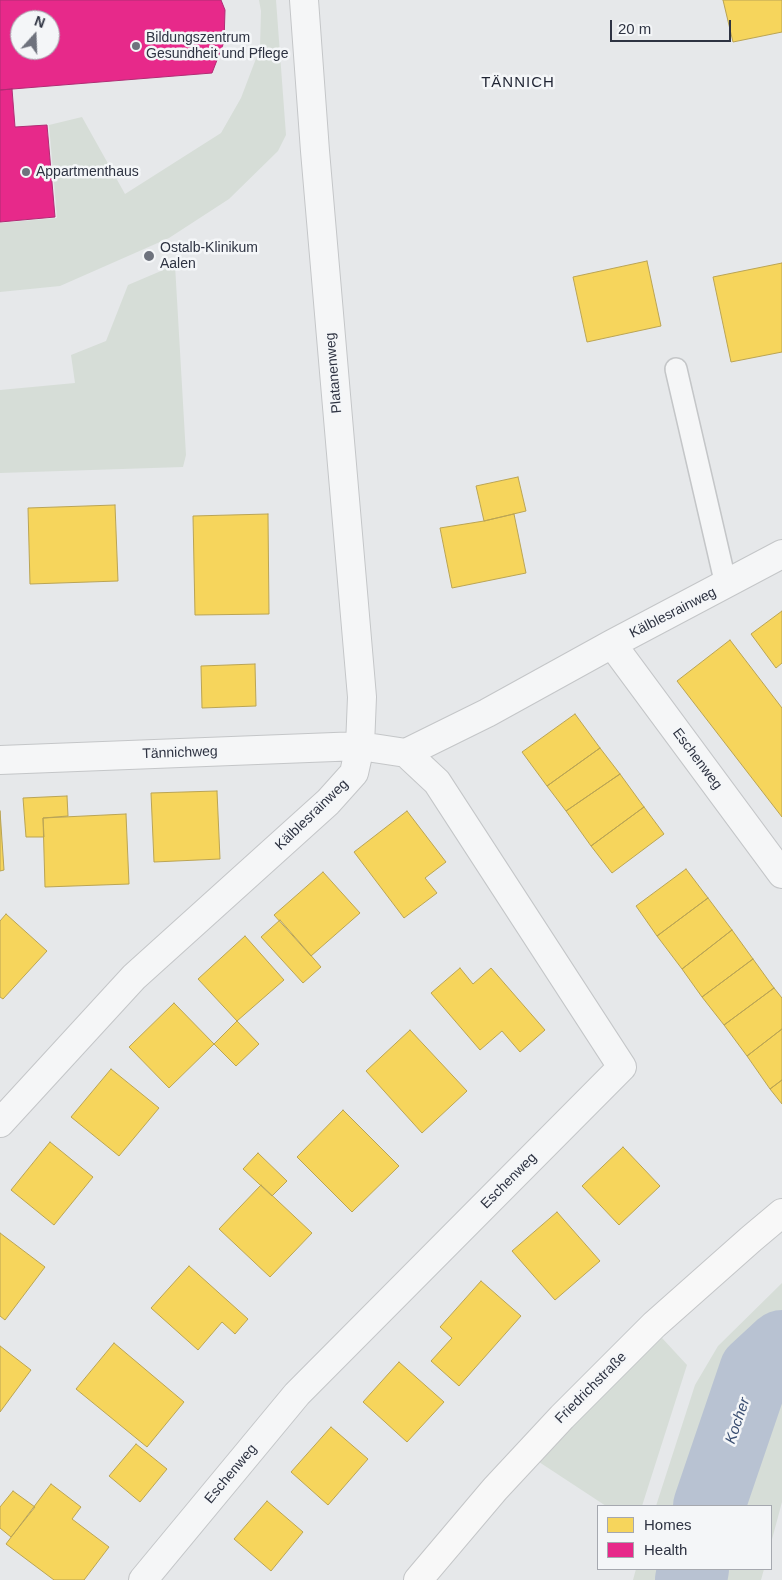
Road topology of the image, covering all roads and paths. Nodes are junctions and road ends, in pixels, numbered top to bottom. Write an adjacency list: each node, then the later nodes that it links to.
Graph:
1 (304, 0): 6 (street, Platanenweg)
2 (676, 369): 4 (lane)
3 (782, 554): 4 (street, Kälblesrainweg)
4 (726, 585): 5 (street, Kälblesrainweg)
5 (612, 644): 7 (street, Kälblesrainweg); 9 (street, Eschenweg)
6 (360, 746): 7 (street); 8 (street, Tännichweg); 10 (street, Kälblesrainweg)
7 (406, 753): 12 (street, Eschenweg)
8 (0, 760)
9 (782, 874)
10 (0, 1123)
11 (782, 1213): 13 (main road, Friedrichstraße)
12 (143, 1580)
13 (418, 1580)

